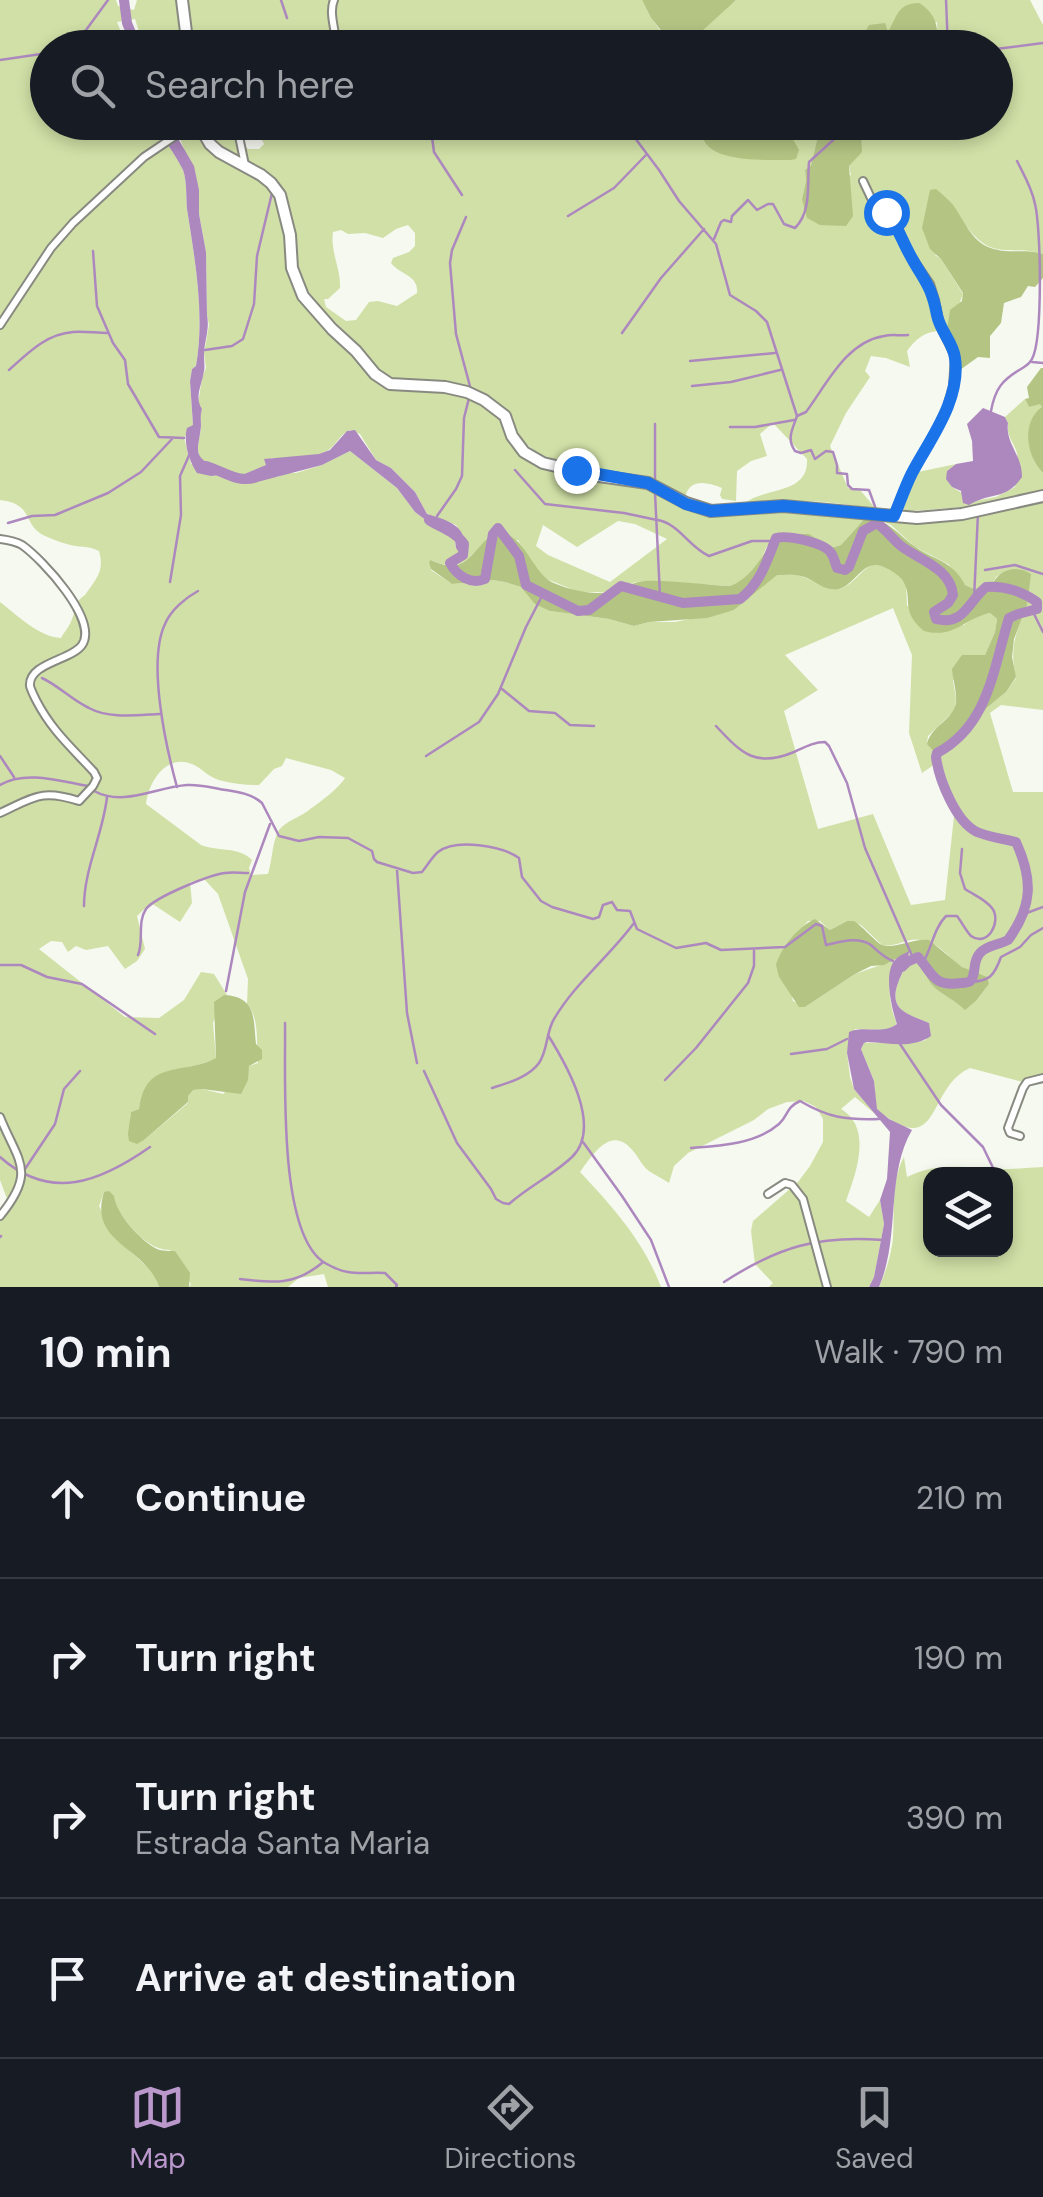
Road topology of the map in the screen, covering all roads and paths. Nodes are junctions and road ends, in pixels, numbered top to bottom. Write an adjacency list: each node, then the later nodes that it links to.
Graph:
1 (182, 0): 3 (street)
2 (334, 0): 4 (street)
3 (186, 30)
4 (336, 30)
5 (166, 140): 10 (street)
6 (207, 140): 8 (street)
7 (240, 140): 8 (street)
8 (245, 166): 12 (street)
9 (863, 181): 12 (street)
10 (0, 325)
11 (1043, 496): 12 (street)
12 (894, 516)
13 (0, 539): 14 (street)
14 (0, 812)
15 (1043, 1078): 17 (street)
16 (0, 1116): 19 (street)
17 (1020, 1136)
18 (768, 1194): 20 (street)
19 (0, 1216)
20 (828, 1287)

